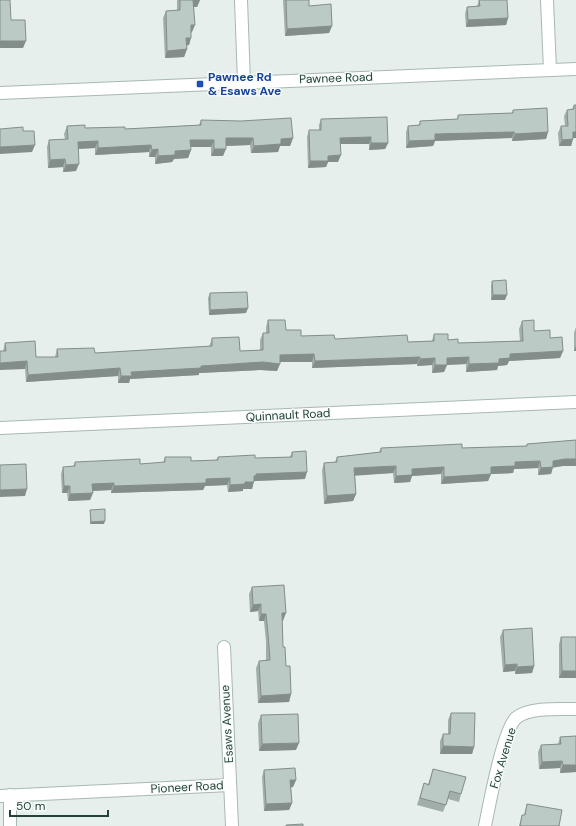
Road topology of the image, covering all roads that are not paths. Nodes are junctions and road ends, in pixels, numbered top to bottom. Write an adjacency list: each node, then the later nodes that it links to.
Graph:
1 (240, 0): 5 (street)
2 (547, 0): 4 (street)
3 (576, 69): 4 (street, Pawnee Road)
4 (550, 70): 5 (street, Pawnee Road)
5 (244, 82): 6 (street, Pawnee Road)
6 (0, 93)
7 (576, 402): 8 (street, Quinnault Road)
8 (0, 428)
9 (224, 647): 11 (street, Esaws Avenue)
10 (576, 709): 15 (street, Fox Avenue)
11 (230, 785): 12 (street, Pioneer Road); 14 (street, Esaws Avenue)
12 (5, 796): 13 (street)
13 (7, 823)
14 (232, 826)
15 (485, 826)

